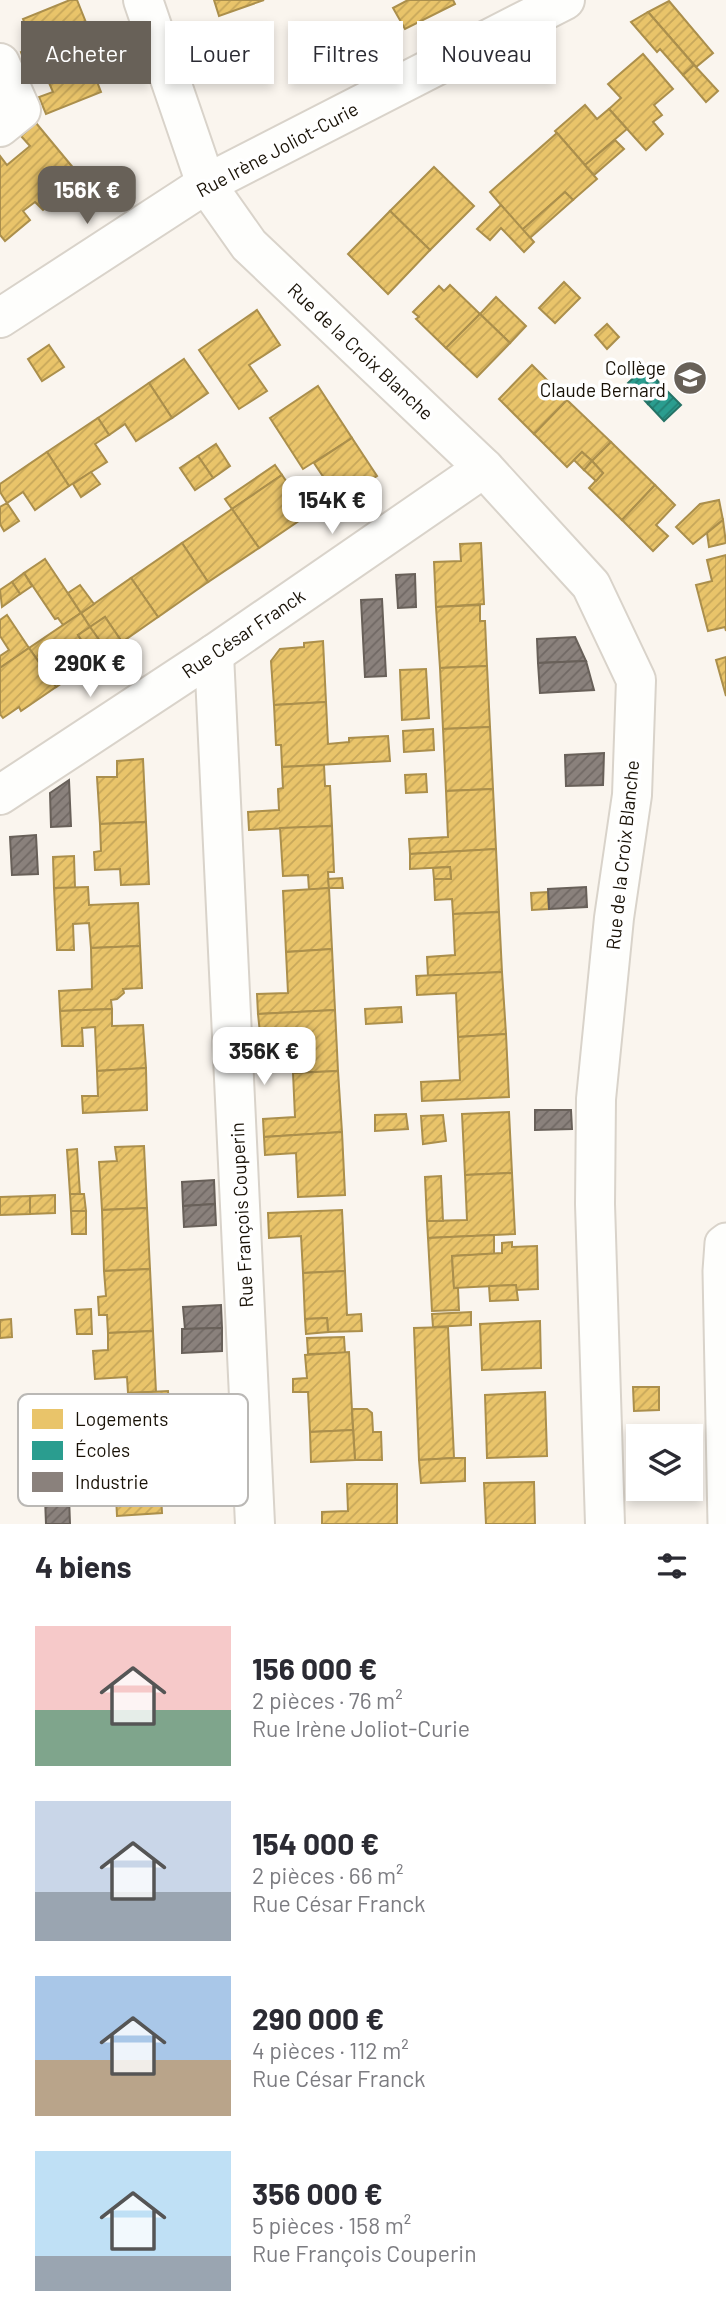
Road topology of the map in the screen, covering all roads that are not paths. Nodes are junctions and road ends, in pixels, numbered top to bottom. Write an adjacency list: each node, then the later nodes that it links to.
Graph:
1 (143, 0): 5 (street, Rue de la Croix Blanche)
2 (565, 0): 5 (street, Rue Irène Joliot-Curie)
3 (0, 63): 4 (street)
4 (0, 127)
5 (206, 184): 6 (street, Rue Irène Joliot-Curie); 7 (street, Rue de la Croix Blanche)
6 (0, 318)
7 (484, 468): 8 (street, Rue César Franck); 12 (street, Rue de la Croix Blanche)
8 (214, 654): 9 (street, Rue César Franck); 11 (street, Rue François Couperin)
9 (0, 795)
10 (726, 1240): 13 (street)
11 (255, 1524)
12 (605, 1524)
13 (725, 1524)

